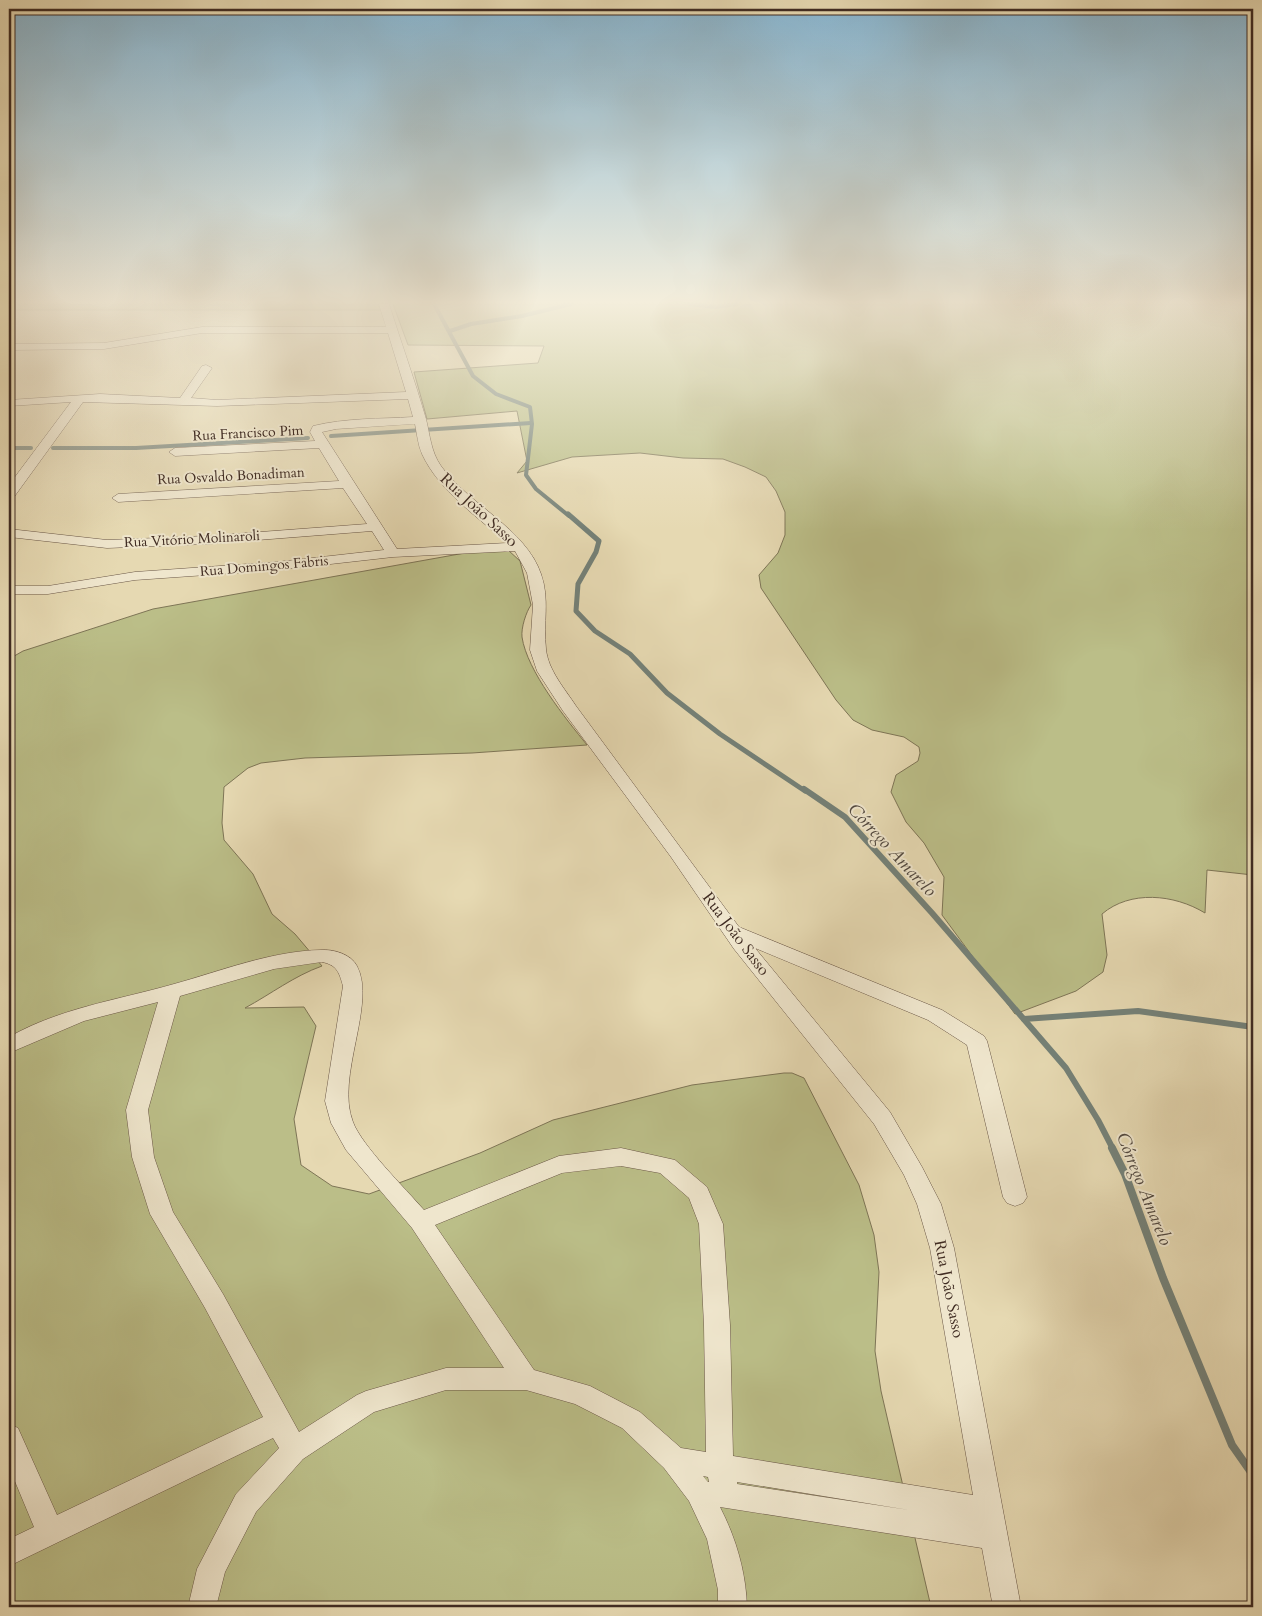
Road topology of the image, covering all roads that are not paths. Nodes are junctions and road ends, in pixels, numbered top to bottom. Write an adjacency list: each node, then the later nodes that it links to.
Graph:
1 (198, 379): 5 (street)
2 (407, 379): 3 (street, Rua João Sasso)
3 (412, 395): 5 (street); 7 (street, Rua João Sasso)
4 (80, 398): 5 (street); 6 (street); 11 (street)
5 (183, 401)
6 (9, 403)
7 (422, 427): 8 (street); 17 (street, Rua João Sasso)
8 (323, 444): 9 (street, Rua Francisco Pim); 12 (street)
9 (174, 452)
10 (9, 467): 11 (street)
11 (28, 467): 13 (street)
12 (347, 484): 14 (street, Rua Osvaldo Bonadiman); 15 (street)
13 (9, 494)
14 (118, 498)
15 (376, 527): 16 (street, Rua Vitório Molinaroli); 18 (street)
16 (9, 533)
17 (519, 547): 18 (street, Rua Domingos Fabris); 21 (street, Rua João Sasso)
18 (393, 553): 19 (street, Rua Domingos Fabris)
19 (15, 591): 20 (street)
20 (9, 604)
21 (733, 932): 24 (street); 33 (street, Rua João Sasso)
22 (171, 992): 23 (street); 25 (street); 27 (street)
23 (9, 1046)
24 (1015, 1197)
25 (420, 1221): 26 (street); 31 (street)
26 (526, 1379): 29 (street); 30 (street)
27 (279, 1422): 29 (street); 34 (street)
28 (9, 1436): 34 (street)
29 (294, 1450): 36 (street)
30 (674, 1458): 31 (street); 32 (street)
31 (720, 1465): 32 (street); 33 (street)
32 (712, 1493): 33 (street); 37 (street)
33 (992, 1524): 38 (street, Rua João Sasso)
34 (51, 1533): 35 (street)
35 (9, 1553)
36 (202, 1607)
37 (732, 1607)
38 (1007, 1607)

